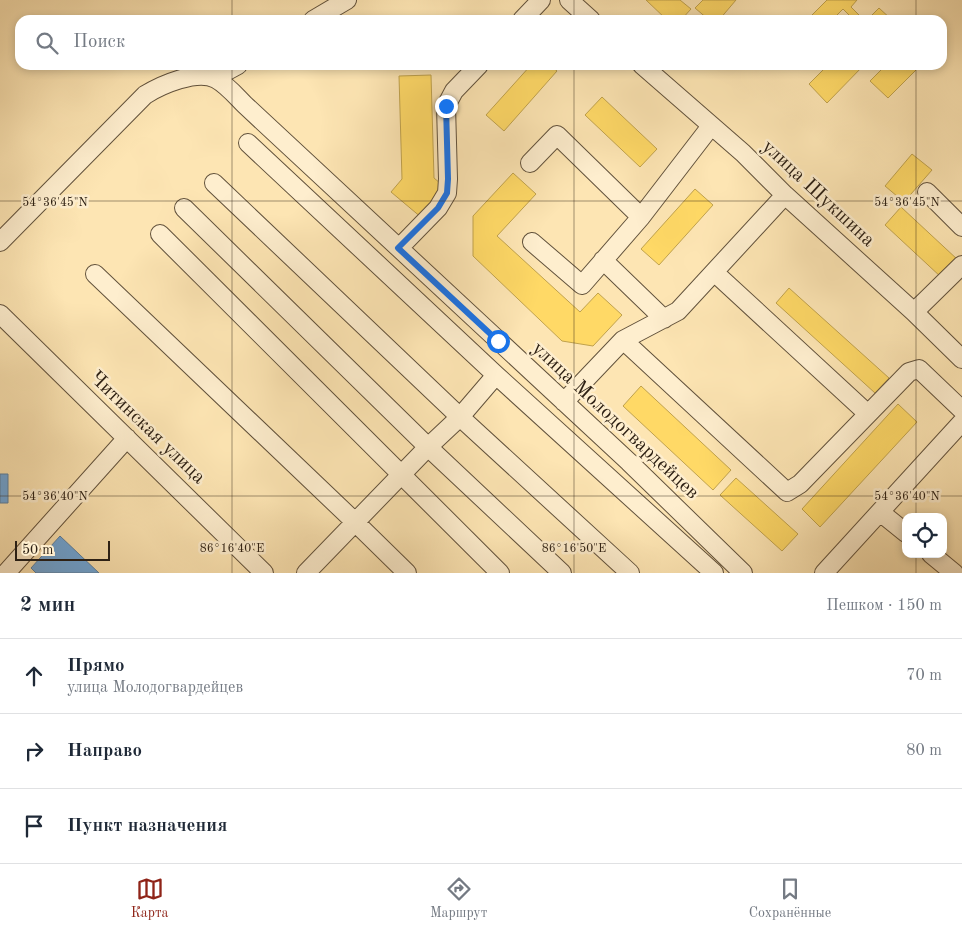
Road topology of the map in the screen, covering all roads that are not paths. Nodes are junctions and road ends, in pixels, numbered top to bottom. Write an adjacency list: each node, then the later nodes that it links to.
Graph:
1 (346, 0): 4 (street)
2 (541, 0): 5 (street)
3 (569, 0): 6 (street)
4 (321, 15)
5 (527, 15)
6 (586, 15)
7 (229, 70): 10 (street)
8 (474, 70): 23 (street)
9 (648, 70): 11 (street, улица Шукшина)
10 (214, 78): 21 (street); 23 (street, улица Молодогвардейцев)
11 (711, 126): 16 (street, улица Шукшина); 18 (street)
12 (248, 143): 33 (street)
13 (530, 163): 18 (street)
14 (214, 184): 37 (street)
15 (927, 192): 19 (street)
16 (785, 195): 26 (street); 28 (street, улица Шукшина)
17 (184, 208): 40 (street)
18 (641, 216): 24 (street)
19 (962, 227)
20 (160, 234): 41 (street)
21 (0, 242)
22 (532, 242): 24 (street)
23 (398, 248): 34 (street, улица Молодогвардейцев)
24 (603, 260): 30 (street)
25 (962, 265): 28 (street)
26 (714, 272): 30 (street); 36 (street)
27 (95, 274): 43 (street)
28 (914, 312): 32 (street, улица Шукшина)
29 (0, 314): 39 (street, Читинская улица)
30 (664, 319): 31 (street)
31 (623, 340): 34 (street); 36 (street)
32 (962, 359)
33 (496, 375): 37 (street); 53 (street)
34 (564, 402): 54 (street, улица Молодогвардейцев)
35 (962, 410): 36 (street)
36 (868, 414)
37 (460, 417): 40 (street); 52 (street)
38 (962, 422): 42 (street)
39 (127, 438): 46 (street); 47 (street, Читинская улица)
40 (428, 446): 41 (street); 51 (street)
41 (402, 474): 43 (street); 50 (street)
42 (880, 512): 44 (street); 55 (street)
43 (356, 522): 48 (street); 49 (street)
44 (902, 530)
45 (936, 558): 56 (street)
46 (6, 573)
47 (264, 573)
48 (306, 573)
49 (407, 573)
50 (500, 573)
51 (562, 573)
52 (630, 573)
53 (714, 573)
54 (743, 573)
55 (824, 573)
56 (954, 573)

